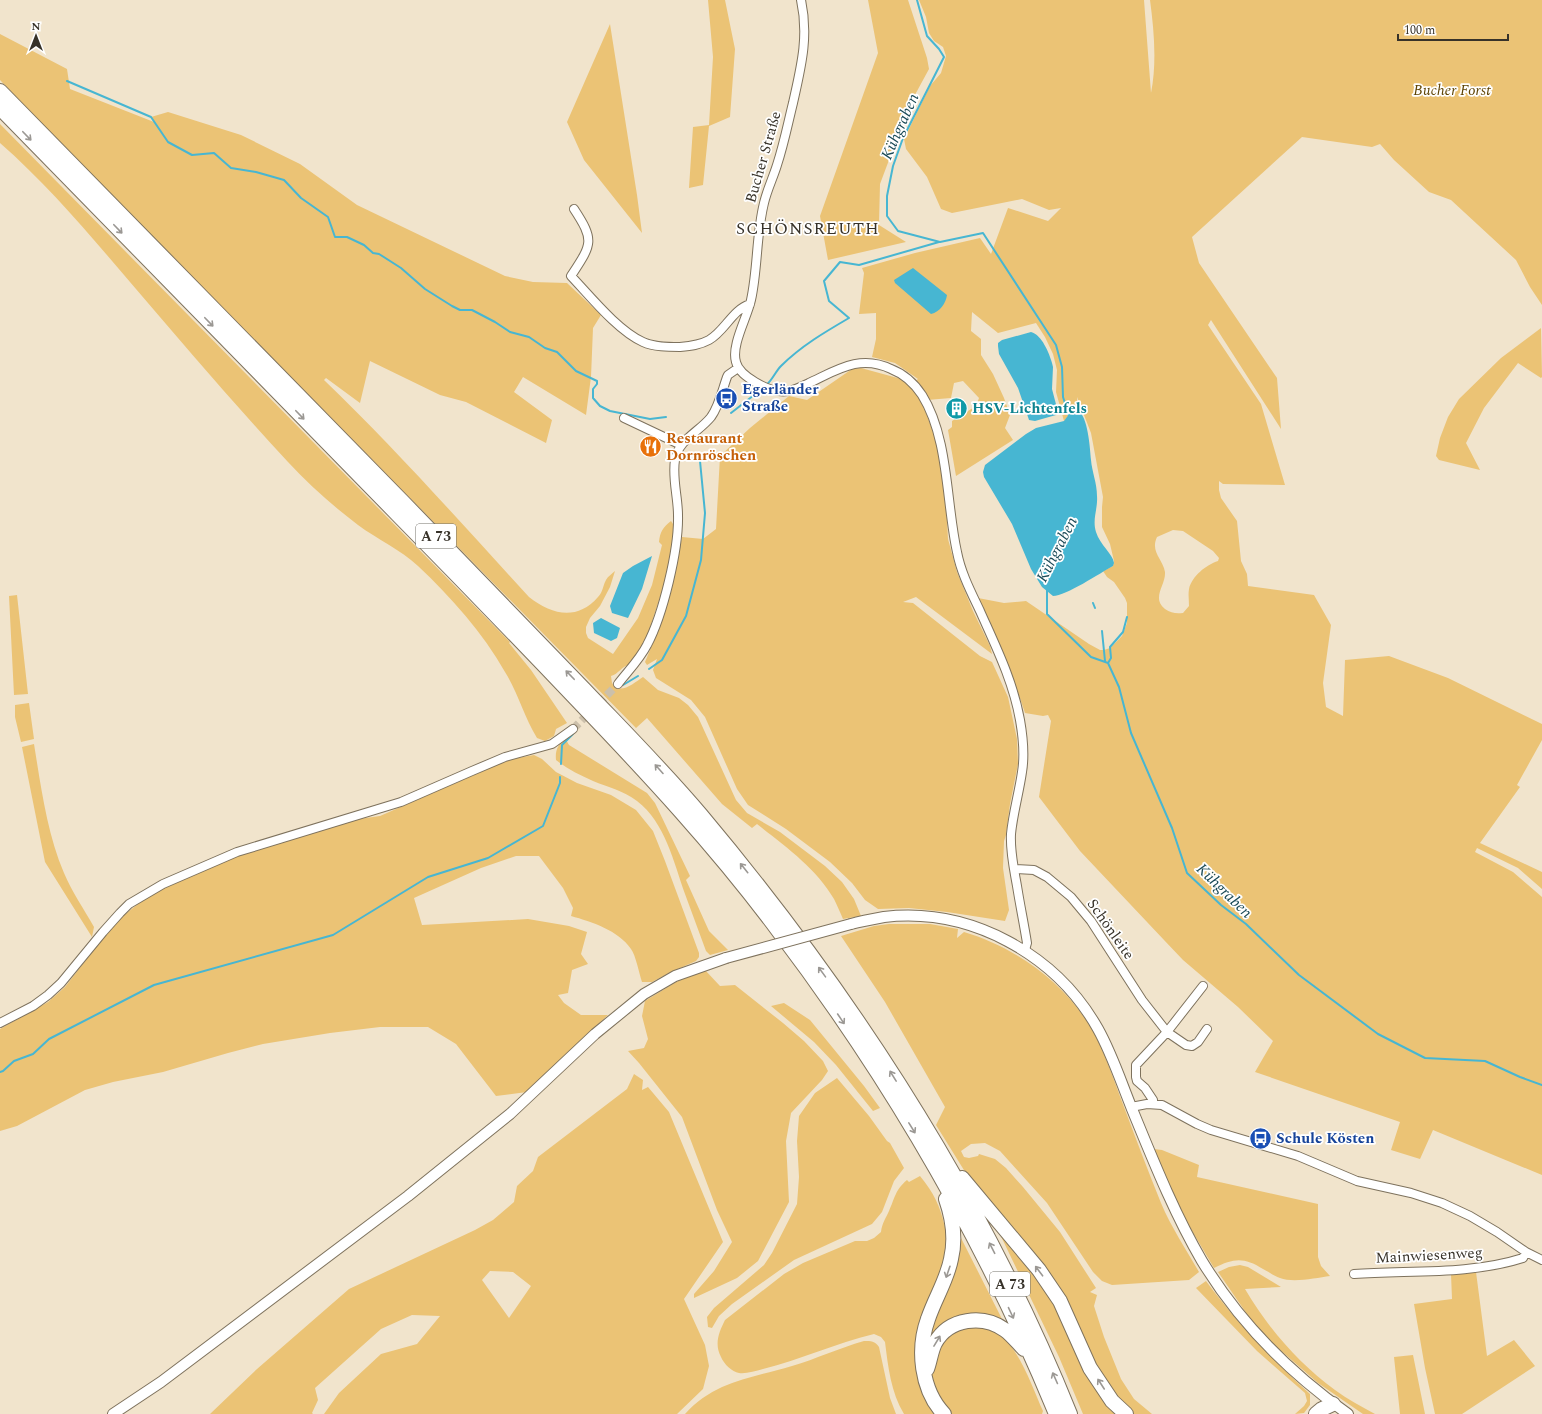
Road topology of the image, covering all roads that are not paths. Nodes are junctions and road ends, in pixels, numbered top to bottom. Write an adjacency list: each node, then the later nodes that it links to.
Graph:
1 (801, 0): 5 (street, Bucher Straße)
2 (0, 91): 19 (highway, A 73, one-way to 2)
3 (0, 108): 19 (highway, A 73, one-way to 19)
4 (574, 209): 5 (street)
5 (750, 304): 6 (street, Bucher Straße)
6 (738, 368): 8 (street); 11 (street)
7 (624, 418): 8 (street)
8 (681, 445): 9 (street)
9 (618, 684)
10 (573, 729): 14 (street)
11 (1014, 869): 12 (street); 16 (street, Schönleite)
12 (1025, 950): 18 (street); 26 (street, bridge)
13 (1203, 986): 16 (street)
14 (0, 1023)
15 (1207, 1029): 16 (street, Schönleite)
16 (1166, 1032): 17 (street)
17 (1150, 1104): 18 (street); 20 (street)
18 (1131, 1107): 25 (street)
19 (939, 1162): 23 (highway, A 73, one-way to 23); 24 (highway, one-way to 24); 29 (highway, A 73, one-way to 19); 30 (highway, one-way to 19)
20 (1526, 1252): 21 (street); 22 (street, Mainwiesenweg)
21 (1542, 1260)
22 (1354, 1274)
23 (1032, 1357): 24 (highway, one-way to 23); 28 (highway, A 73)
24 (925, 1378): 27 (highway)
25 (1333, 1404): 31 (highway); 32 (street)
26 (113, 1414)
27 (944, 1414)
28 (1056, 1414)
29 (1070, 1414)
30 (1126, 1414)
31 (1316, 1414)
32 (1348, 1414)

